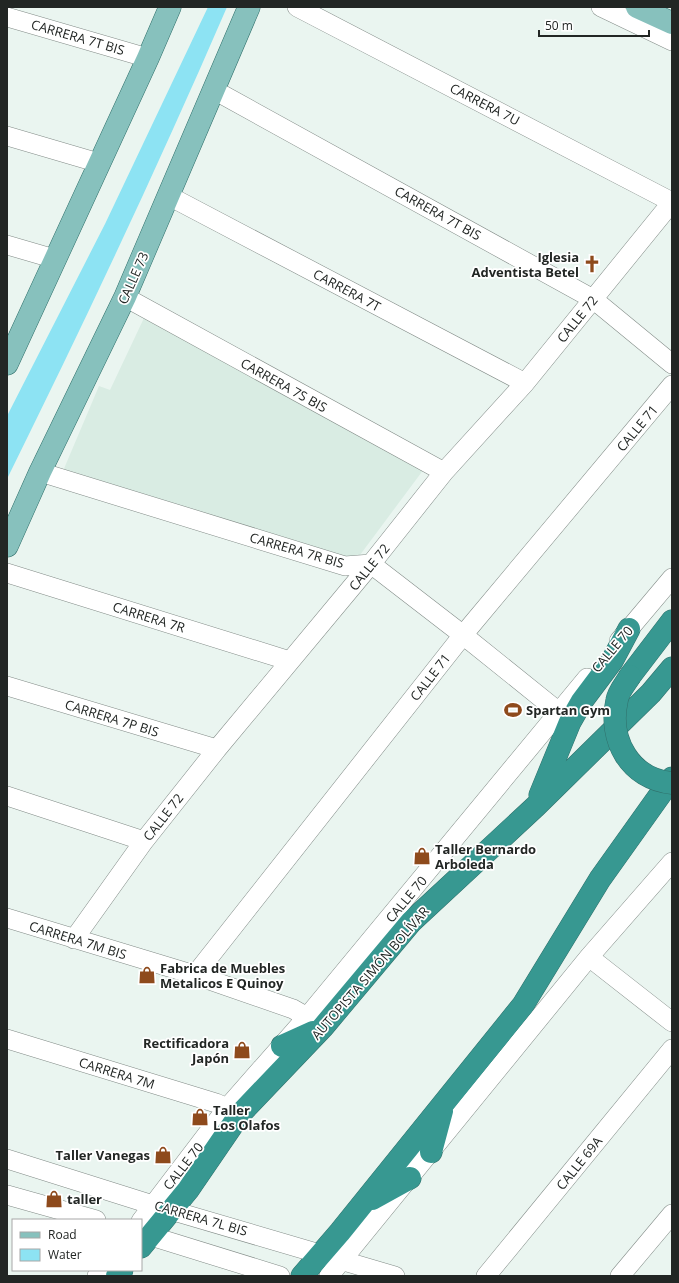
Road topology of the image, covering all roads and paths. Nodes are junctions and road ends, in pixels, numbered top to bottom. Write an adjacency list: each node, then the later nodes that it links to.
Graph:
1 (170, 7): 9 (main road)
2 (249, 7): 10 (main road, CALLE 73)
3 (297, 7): 14 (street, CARRERA 7U)
4 (601, 7): 8 (street)
5 (637, 7): 7 (main road)
6 (7, 17): 9 (street, CARRERA 7T BIS)
7 (672, 23)
8 (672, 41)
9 (148, 58): 12 (main road)
10 (214, 90): 13 (main road, CALLE 73); 18 (street, CARRERA 7T BIS)
11 (7, 136): 12 (street)
12 (99, 163): 16 (main road)
13 (169, 196): 17 (main road, CALLE 73); 21 (street, CARRERA 7T)
14 (672, 202): 18 (street, CALLE 72)
15 (7, 245): 16 (street)
16 (55, 259): 19 (main road)
17 (125, 297): 23 (main road, CALLE 73); 24 (street, CARRERA 7S BIS)
18 (593, 298): 20 (street, CARRERA 7T BIS); 21 (street, CALLE 72)
19 (8, 359)
20 (672, 364)
21 (525, 383): 24 (street, CALLE 72)
22 (672, 385): 31 (street, CALLE 71)
23 (40, 472): 25 (main road, CALLE 73); 26 (street, CARRERA 7R BIS)
24 (444, 472): 26 (street, CALLE 72)
25 (7, 546)
26 (371, 564): 31 (street); 32 (street, CALLE 72)
27 (7, 573): 32 (street, CARRERA 7R)
28 (672, 578): 30 (street, CALLE 70)
29 (672, 621): 38 (highway, bridge)
30 (629, 629): 35 (street, CALLE 70); 40 (highway)
31 (464, 635): 35 (street); 46 (street, CALLE 71)
32 (290, 661): 36 (street, CALLE 72)
33 (672, 668): 40 (highway, AUTOPISTA SIMÓN BOLÍVAR)
34 (7, 686): 36 (street, CARRERA 7P BIS)
35 (560, 713): 47 (street, CALLE 70)
36 (217, 749): 41 (street, CALLE 72)
37 (672, 778): 53 (highway)
38 (672, 783)
39 (7, 796): 41 (street)
40 (536, 806): 47 (highway, AUTOPISTA SIMÓN BOLÍVAR)
41 (144, 841): 44 (street, CALLE 72)
42 (672, 862): 45 (street)
43 (7, 918): 44 (street, CARRERA 7M BIS)
44 (74, 939): 46 (street, CARRERA 7M BIS)
45 (589, 957): 48 (street); 55 (street)
46 (195, 975): 47 (street, CARRERA 7M BIS)
47 (315, 1022): 50 (highway); 54 (highway, AUTOPISTA SIMÓN BOLÍVAR)
48 (672, 1022)
49 (7, 1039): 54 (street, CARRERA 7M)
50 (282, 1046): 52 (street)
51 (672, 1049): 71 (street, CALLE 69A)
52 (267, 1063): 54 (highway)
53 (445, 1102): 55 (highway); 59 (highway)
54 (234, 1111): 60 (highway, AUTOPISTA SIMÓN BOLÍVAR)
55 (431, 1152): 57 (street)
56 (7, 1158): 60 (street, CARRERA 7L BIS)
57 (410, 1178): 59 (highway); 66 (street)
58 (7, 1194): 62 (street)
59 (362, 1205): 65 (highway)
60 (162, 1207): 64 (highway, AUTOPISTA SIMÓN BOLÍVAR); 65 (street, CARRERA 7L BIS)
61 (672, 1214): 63 (street)
62 (93, 1219)
63 (665, 1233): 72 (street)
64 (143, 1234): 67 (street)
65 (321, 1254): 66 (street, CARRERA 7L BIS); 68 (highway)
66 (342, 1260): 69 (street); 70 (street, CARRERA 7L BIS)
67 (280, 1276)
68 (302, 1276)
69 (329, 1276)
70 (395, 1276)
71 (486, 1276)
72 (620, 1276)

